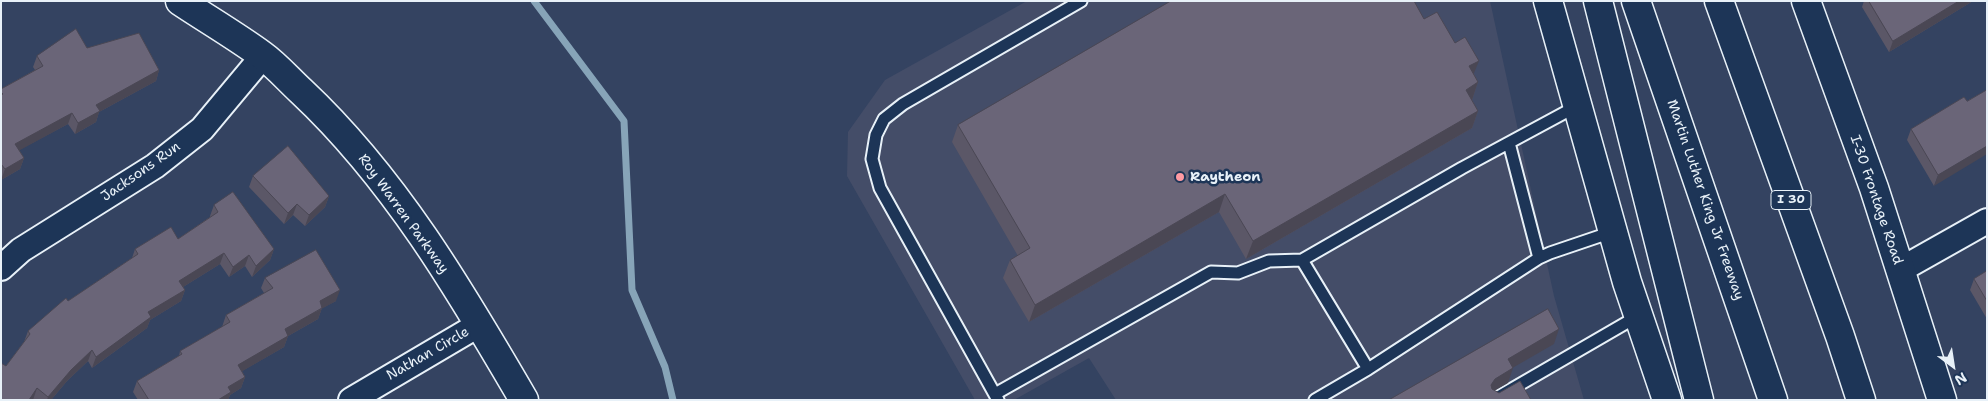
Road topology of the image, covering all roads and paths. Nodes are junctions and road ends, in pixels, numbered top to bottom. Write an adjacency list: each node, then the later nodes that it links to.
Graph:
1 (180, 1): 8 (main road, Roy Warren Parkway)
2 (1081, 1): 20 (lane)
3 (1548, 1): 9 (main road)
4 (1598, 1): 26 (main road)
5 (1636, 1): 27 (main road, Martin Luther King Jr Freeway)
6 (1719, 1): 28 (main road, I 30)
7 (1806, 1): 16 (main road, I-30 Frontage Road)
8 (263, 56): 15 (street, Jacksons Run); 18 (main road, Roy Warren Parkway)
9 (1577, 106): 10 (lane); 12 (main road)
10 (1509, 143): 13 (lane); 14 (lane)
11 (1987, 221): 16 (street)
12 (1612, 232): 13 (lane); 17 (main road)
13 (1539, 258): 19 (lane)
14 (1302, 260): 19 (lane); 20 (lane)
15 (1, 268)
16 (1900, 270): 29 (main road, I-30 Frontage Road)
17 (1638, 316): 24 (lane); 25 (main road)
18 (480, 324): 21 (street, Nathan Circle); 22 (main road, Roy Warren Parkway)
19 (1368, 369): 23 (lane)
20 (997, 397)
21 (351, 400)
22 (524, 400)
23 (1315, 400)
24 (1493, 400)
25 (1667, 400)
26 (1699, 400)
27 (1773, 400)
28 (1861, 400)
29 (1942, 400)

